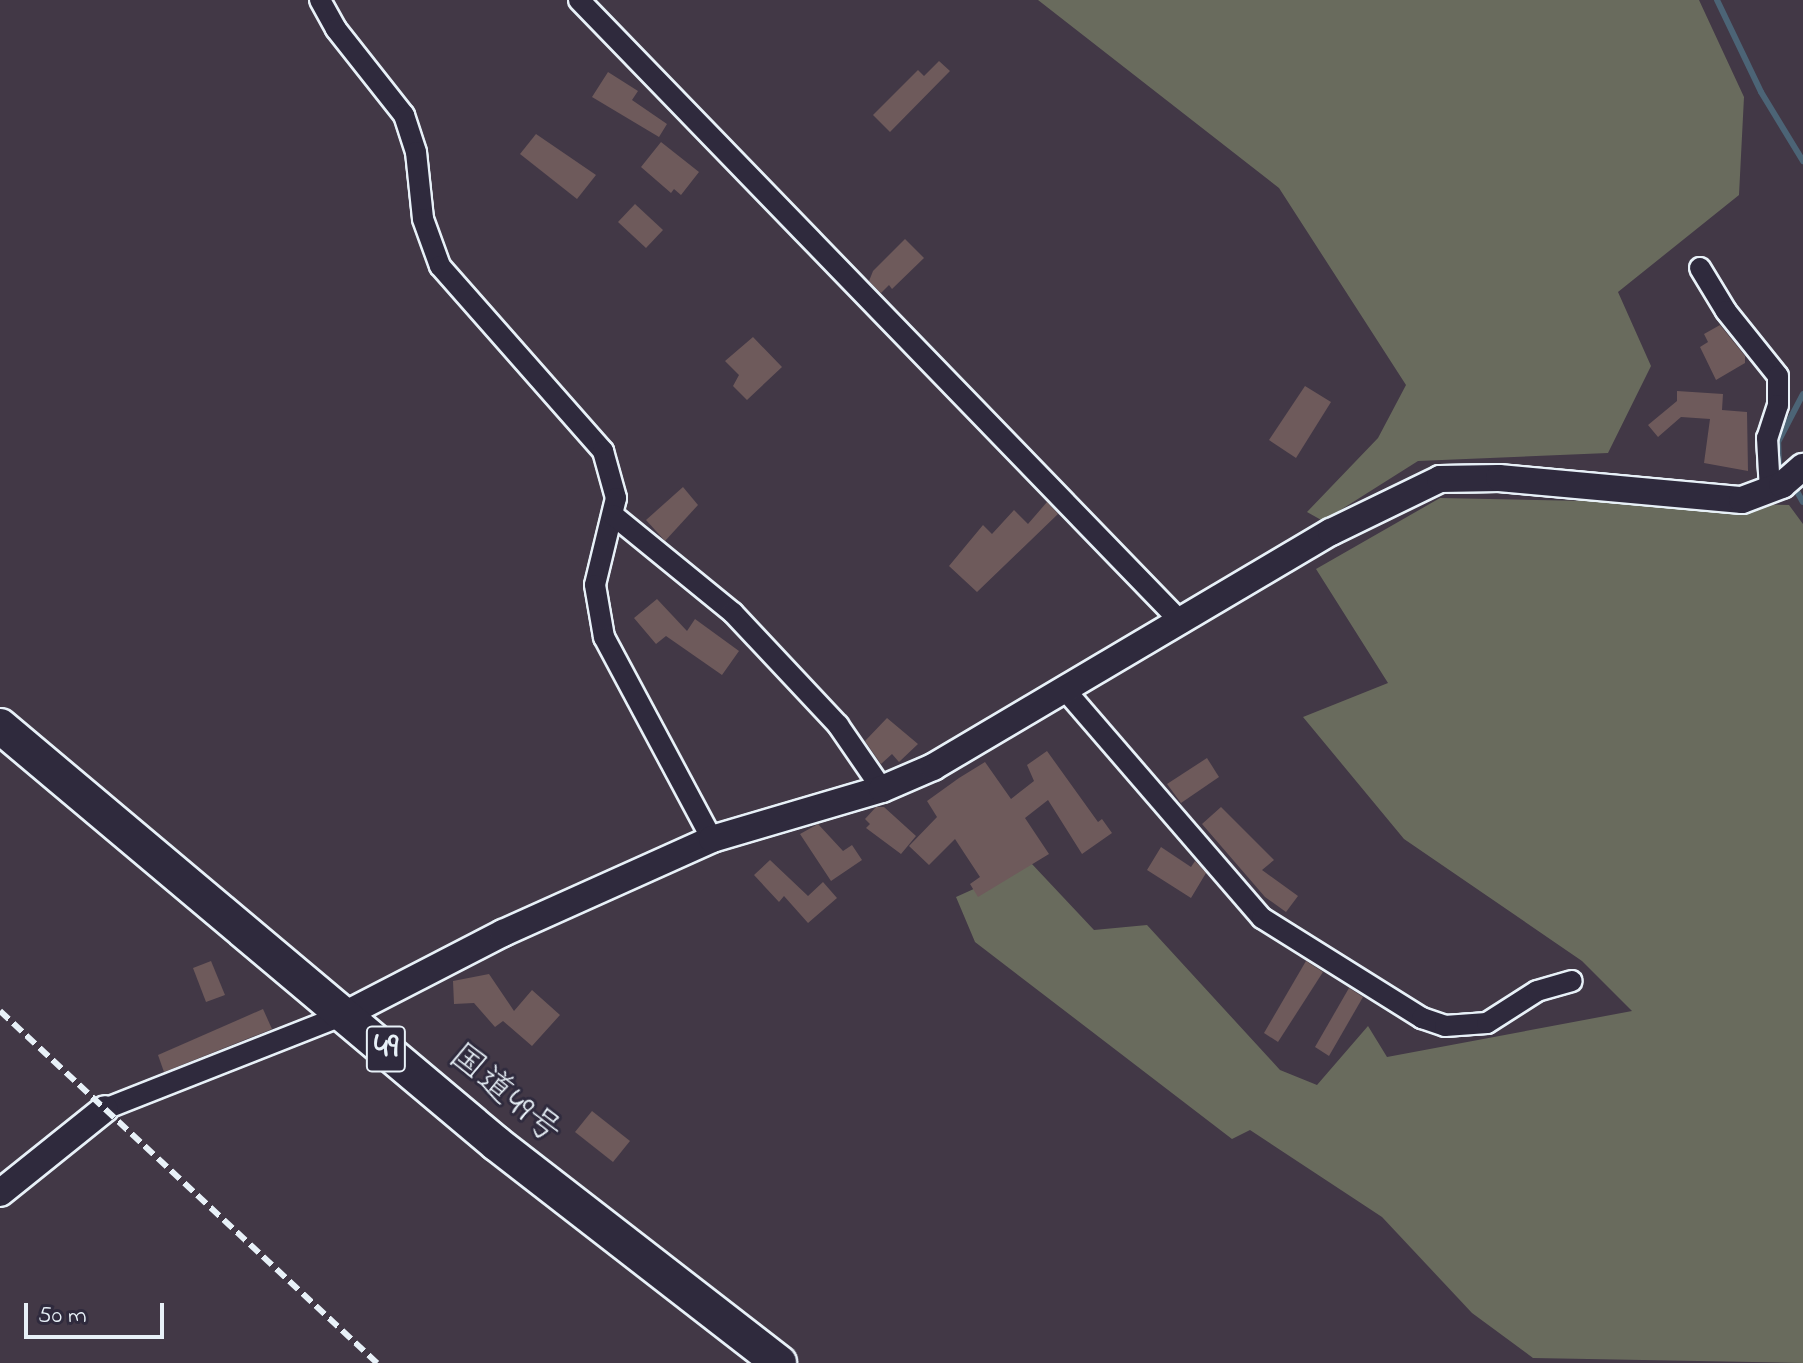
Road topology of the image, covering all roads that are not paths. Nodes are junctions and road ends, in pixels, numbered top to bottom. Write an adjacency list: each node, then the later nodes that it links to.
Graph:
1 (320, 0): 6 (street)
2 (579, 0): 7 (street)
3 (1700, 268): 5 (street)
4 (1801, 476): 5 (street)
5 (1770, 490): 7 (street)
6 (613, 515): 10 (street); 11 (street)
7 (1182, 623): 8 (street)
8 (1066, 691): 10 (street); 12 (street)
9 (0, 726): 13 (highway, 国道49号 / 49)
10 (882, 789): 11 (street)
11 (712, 839): 13 (street)
12 (1572, 981)
13 (346, 1014): 14 (street); 16 (highway, 国道49号 / 49)
14 (105, 1109): 15 (street)
15 (0, 1193)
16 (779, 1363)

